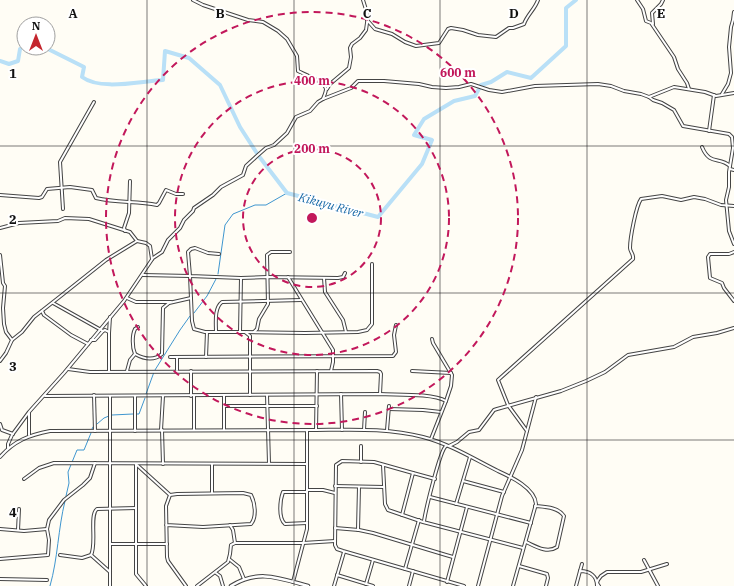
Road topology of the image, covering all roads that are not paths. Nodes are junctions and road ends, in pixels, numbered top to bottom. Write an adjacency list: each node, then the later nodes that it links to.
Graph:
1 (193, 0): 12 (street)
2 (363, 0): 7 (street)
3 (538, 0): 7 (street)
4 (637, 0): 8 (street)
5 (663, 0): 8 (street)
6 (734, 12): 9 (street)
7 (367, 20): 12 (street)
8 (653, 25): 11 (street)
9 (729, 45): 10 (street); 15 (street)
10 (733, 45)
11 (689, 89): 14 (street); 16 (street)
12 (326, 90): 17 (street)
13 (734, 93): 15 (street)
14 (714, 95): 15 (street); 19 (street)
15 (722, 95)
16 (650, 97): 17 (street); 19 (street)
17 (323, 99): 40 (street)
18 (94, 102): 25 (street)
19 (709, 131): 21 (street)
20 (702, 147): 21 (street)
21 (730, 166): 22 (street)
22 (730, 170): 23 (street); 29 (street)
23 (734, 170)
24 (130, 181): 28 (street)
25 (61, 187): 27 (street); 28 (street); 31 (street)
26 (183, 194): 28 (street)
27 (0, 195)
28 (130, 202): 33 (street)
29 (726, 206): 30 (street); 35 (street); 112 (street)
30 (734, 206)
31 (63, 209)
32 (0, 228): 33 (street)
33 (125, 231): 34 (street)
34 (137, 241): 40 (street); 58 (street)
35 (734, 244)
36 (290, 252): 45 (street)
37 (734, 252): 56 (street)
38 (218, 254): 44 (street)
39 (0, 255): 50 (street)
40 (152, 261): 43 (street)
41 (372, 264): 72 (street)
42 (345, 273): 48 (street)
43 (143, 275): 44 (street); 51 (street)
44 (190, 276): 47 (street); 52 (street)
45 (267, 277): 46 (street); 47 (street); 55 (street)
46 (288, 277): 48 (street); 53 (street)
47 (241, 278): 54 (street)
48 (324, 278): 72 (street)
49 (1, 286): 50 (street)
50 (5, 287): 75 (street)
51 (127, 298): 57 (street); 60 (street)
52 (191, 298): 57 (street); 66 (street)
53 (301, 300): 55 (street); 71 (street)
54 (241, 301): 55 (street); 67 (street); 68 (street)
55 (268, 301): 70 (street)
56 (734, 301)
57 (174, 302): 78 (street)
58 (53, 303): 59 (street); 63 (street)
59 (42, 311): 75 (street); 77 (street)
60 (111, 317): 63 (street); 73 (street)
61 (396, 325): 83 (street)
62 (138, 327): 78 (street)
63 (100, 328): 65 (street); 76 (street)
64 (734, 328): 107 (street)
65 (103, 331): 73 (street); 76 (street)
66 (207, 332): 67 (street); 81 (street)
67 (216, 332): 68 (street)
68 (240, 332): 69 (street)
69 (244, 332): 70 (street); 82 (street)
70 (254, 332): 71 (street)
71 (323, 332): 72 (street); 83 (street)
72 (346, 332)
73 (109, 334): 86 (street)
74 (432, 339): 94 (street)
75 (12, 340): 84 (street)
76 (91, 340): 77 (street)
77 (88, 344): 85 (street)
78 (135, 354): 87 (street)
79 (170, 357): 80 (street)
80 (177, 357): 81 (street); 88 (street)
81 (206, 357): 82 (street)
82 (251, 357): 83 (street); 90 (street)
83 (334, 357): 92 (street)
84 (0, 361)
85 (68, 369): 86 (street); 102 (street)
86 (108, 371): 87 (street)
87 (127, 371): 88 (street)
88 (177, 371): 89 (street)
89 (191, 371): 90 (street); 106 (street)
90 (251, 371): 91 (street); 100 (street)
91 (317, 371): 92 (street); 95 (street)
92 (331, 371): 97 (street)
93 (412, 371): 94 (street)
94 (452, 373): 108 (street)
95 (317, 394): 96 (street); 101 (street); 111 (street)
96 (341, 394): 97 (street); 125 (street)
97 (380, 394): 108 (street)
98 (94, 395): 102 (street); 103 (street); 128 (street)
99 (224, 395): 100 (street); 106 (street); 109 (street)
100 (250, 395): 101 (street)
101 (267, 395): 110 (street)
102 (44, 396): 113 (street)
103 (110, 396): 104 (street); 117 (street)
104 (135, 396): 105 (street); 118 (street)
105 (163, 396): 106 (street); 119 (street)
106 (193, 396): 120 (street)
107 (536, 398): 112 (street); 129 (street)
108 (446, 401): 115 (street)
109 (224, 406): 110 (street); 121 (street)
110 (267, 406): 111 (street); 122 (street)
111 (317, 406): 124 (street)
112 (508, 406): 129 (street); 134 (street)
113 (29, 412): 130 (street); 131 (street)
114 (365, 412): 126 (street)
115 (442, 412): 127 (street); 132 (street)
116 (0, 424): 130 (street)
117 (110, 430): 118 (street); 128 (street); 141 (street)
118 (135, 430): 119 (street)
119 (161, 430): 120 (street); 143 (street)
120 (194, 430): 121 (street)
121 (224, 430): 122 (street)
122 (269, 430): 123 (street); 140 (street)
123 (307, 430): 124 (street); 145 (street)
124 (316, 430): 125 (street)
125 (342, 430): 126 (street)
126 (364, 430): 127 (street)
127 (388, 430): 132 (street)
128 (96, 431): 131 (street)
129 (527, 431): 148 (street)
130 (13, 434): 135 (street)
131 (29, 435): 135 (street)
132 (431, 439): 134 (street)
133 (361, 446): 138 (street)
134 (448, 446): 137 (street); 150 (street)
135 (8, 448): 136 (street)
136 (0, 457)
137 (470, 457): 148 (street); 151 (street)
138 (361, 462): 146 (street); 154 (street)
139 (95, 463): 141 (street); 149 (street); 178 (street)
140 (269, 463): 144 (street); 145 (street)
141 (110, 464): 142 (street); 165 (street)
142 (136, 464): 143 (street); 160 (street); 166 (street)
143 (163, 464): 144 (street)
144 (212, 464): 159 (street)
145 (307, 464): 156 (street)
146 (383, 465): 147 (street); 153 (street)
147 (413, 473): 150 (street); 168 (street)
148 (511, 477): 157 (street); 163 (street)
149 (24, 479)
150 (435, 479): 161 (street)
151 (462, 481): 157 (street); 162 (street)
152 (358, 487): 153 (street); 154 (street); 180 (street)
153 (384, 487): 168 (street)
154 (335, 488): 155 (street); 158 (street)
155 (323, 490): 156 (street); 158 (street)
156 (307, 491): 172 (street); 172 (street)
157 (504, 492): 169 (street)
158 (334, 493): 176 (street)
159 (212, 494): 160 (street); 175 (street)
160 (170, 495): 174 (street)
161 (430, 497): 162 (street); 171 (street)
162 (456, 504): 164 (street)
163 (536, 506): 173 (street); 184 (street)
164 (467, 507): 169 (street); 181 (street)
165 (111, 508): 166 (street); 187 (street); 194 (street)
166 (136, 508): 188 (street)
167 (19, 509): 179 (street)
168 (402, 515): 170 (street)
169 (497, 515): 173 (street); 182 (street)
170 (419, 520): 171 (street); 190 (street)
171 (423, 522): 181 (street)
172 (307, 523): 186 (street)
173 (531, 524): 184 (street)
174 (166, 525): 175 (street); 189 (street)
175 (230, 525): 185 (street)
176 (335, 528): 180 (street); 183 (street)
177 (0, 529): 179 (street)
178 (47, 529): 179 (street); 196 (street)
179 (18, 530)
180 (358, 530): 190 (street)
181 (460, 531): 182 (street); 195 (street)
182 (490, 539): 191 (street); 230 (street)
183 (335, 541): 186 (street); 192 (street)
184 (526, 542): 191 (street)
185 (235, 543): 186 (street); 197 (street)
186 (303, 543): 215 (street)
187 (110, 544): 188 (street); 208 (street)
188 (136, 544): 189 (street); 220 (street)
189 (166, 544): 221 (street)
190 (412, 545): 195 (street); 204 (street)
191 (524, 548): 202 (street)
192 (344, 552): 198 (street); 211 (street)
193 (60, 555): 194 (street)
194 (91, 555): 208 (street)
195 (453, 556): 216 (street)
196 (0, 558)
197 (229, 559): 203 (street); 212 (street)
198 (373, 560): 204 (street); 217 (street)
199 (644, 560): 205 (street)
200 (582, 564): 207 (street)
201 (667, 564): 205 (street)
202 (519, 566): 231 (street); 232 (street)
203 (220, 569): 209 (street); 210 (street)
204 (405, 569): 206 (street)
205 (650, 570): 218 (street); 234 (street)
206 (413, 571): 216 (street); 228 (street)
207 (580, 571): 218 (street); 233 (street)
208 (110, 572): 219 (street)
209 (216, 573): 210 (street); 222 (street)
210 (220, 576): 223 (street)
211 (337, 576): 217 (street); 226 (street)
212 (244, 579): 215 (street); 224 (street)
213 (0, 580): 214 (street)
214 (47, 580)
215 (293, 582): 225 (street)
216 (447, 582): 229 (street)
217 (364, 584): 227 (street)
218 (598, 585)
219 (110, 586)
220 (146, 586)
221 (186, 586)
222 (197, 586)
223 (223, 586)
224 (231, 586)
225 (306, 586)
226 (334, 586)
227 (373, 586)
228 (409, 586)
229 (464, 586)
230 (478, 586)
231 (513, 586)
232 (546, 586)
233 (576, 586)
234 (658, 586)

